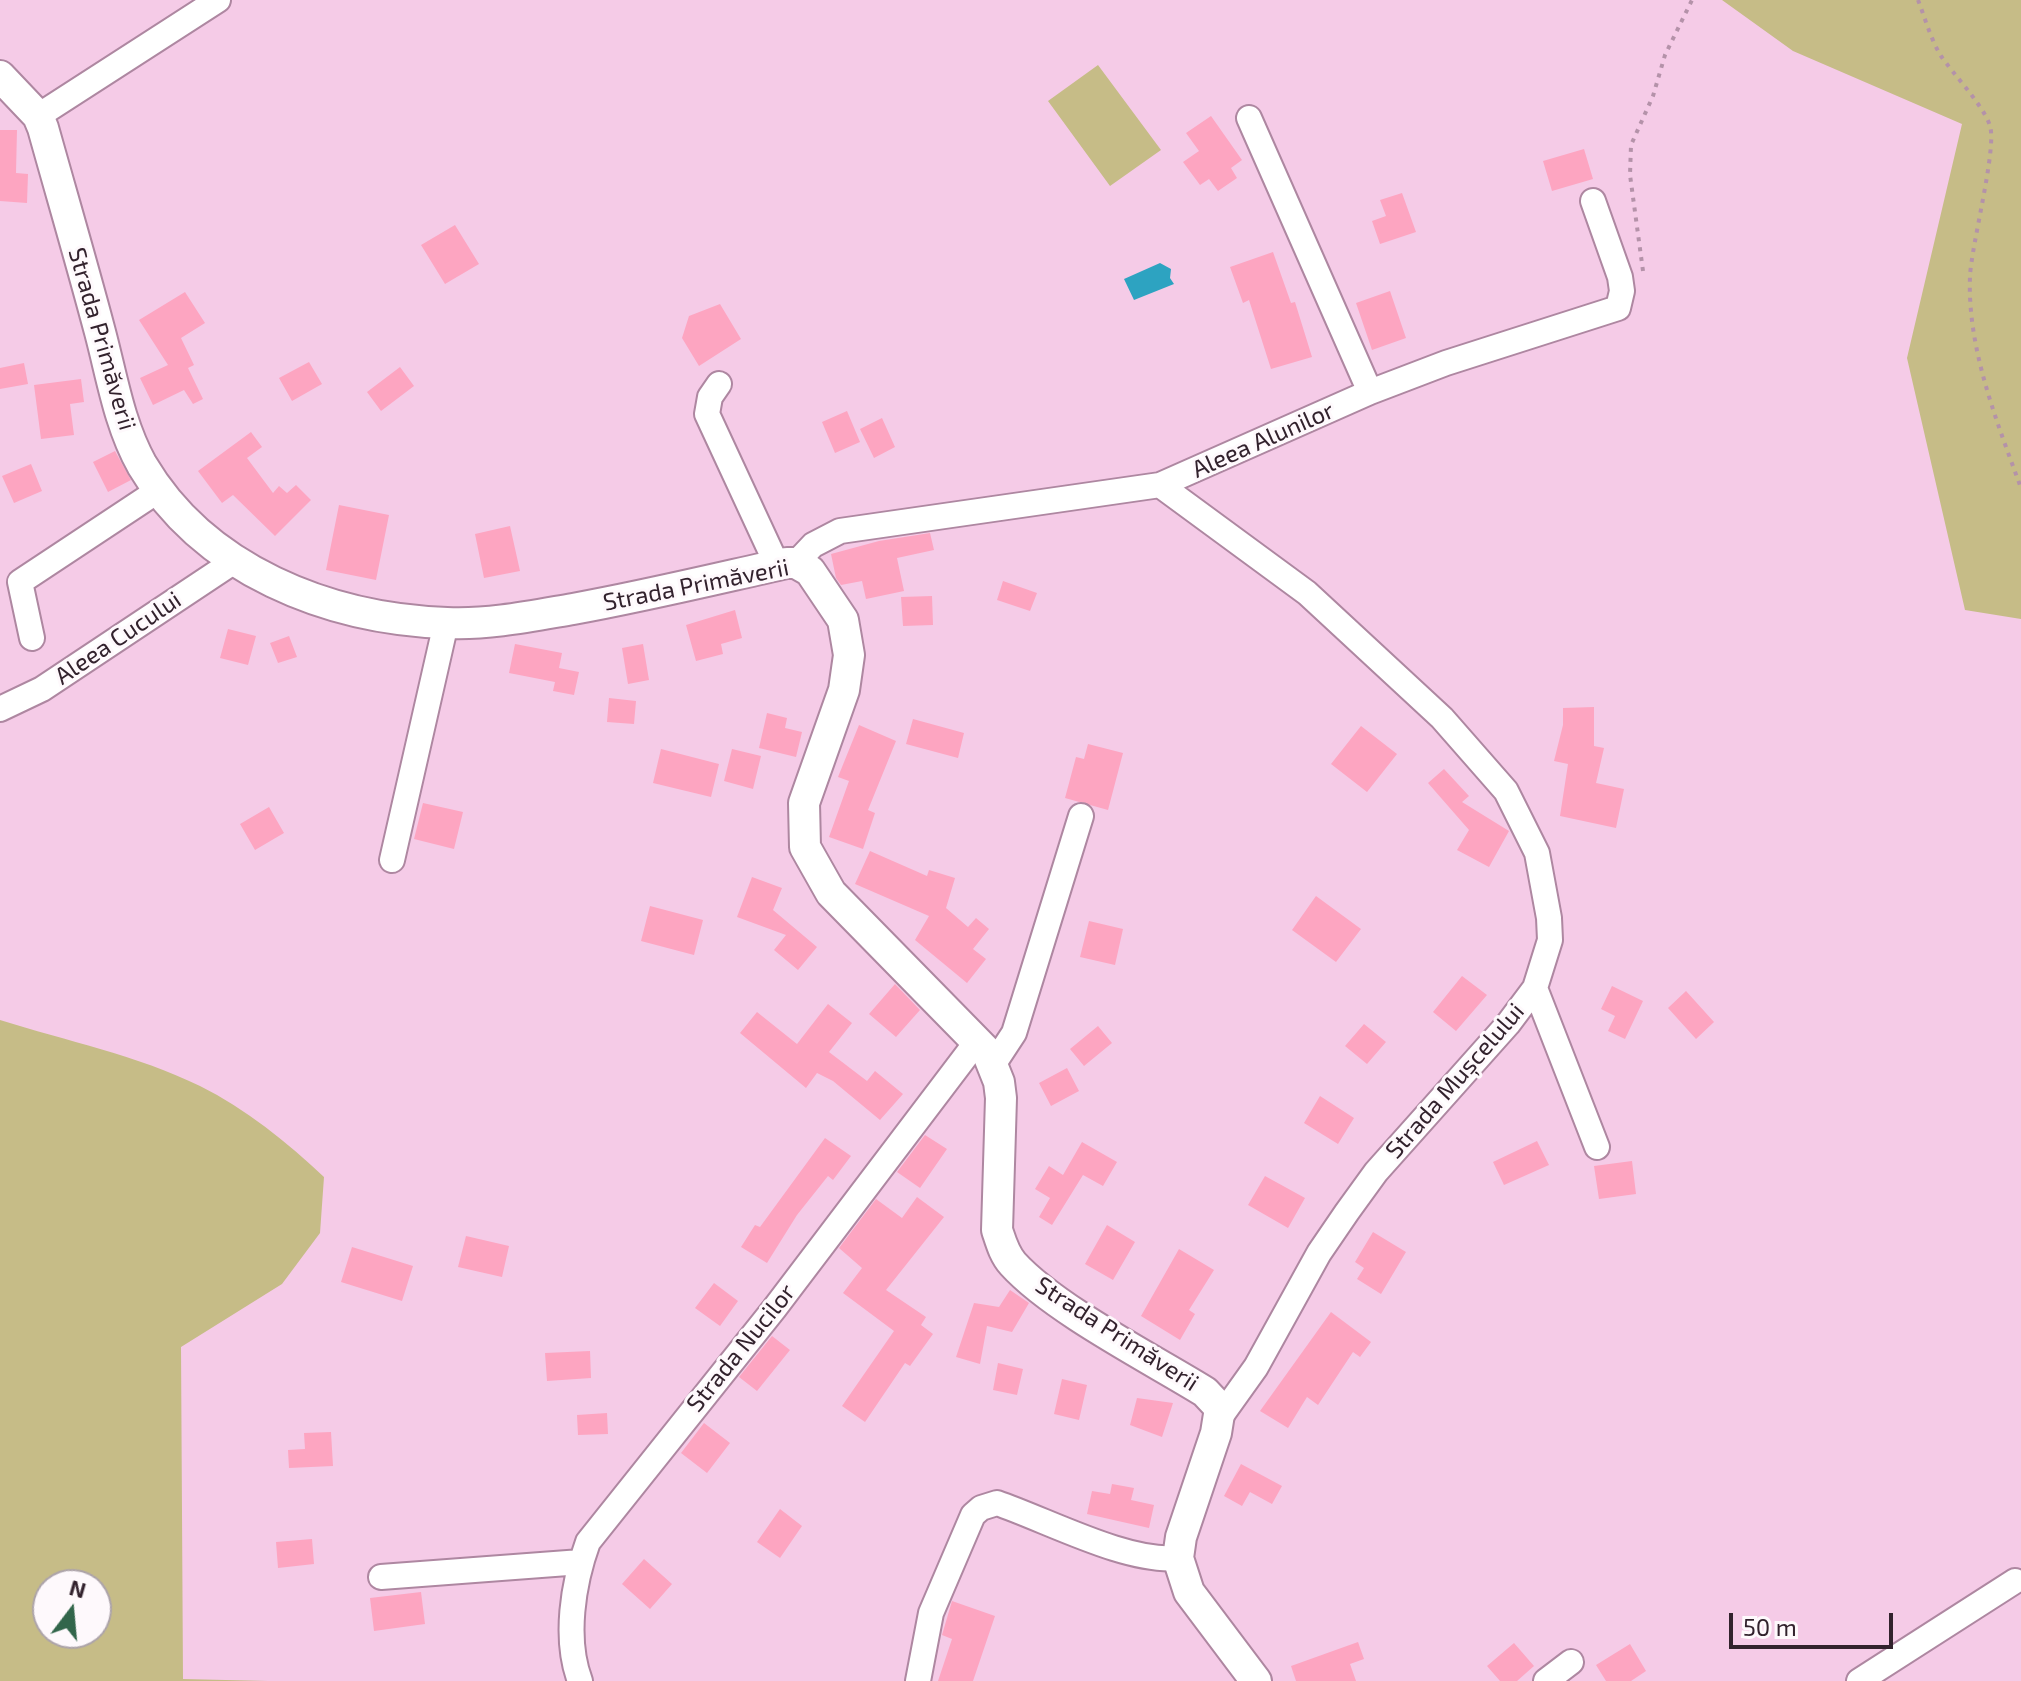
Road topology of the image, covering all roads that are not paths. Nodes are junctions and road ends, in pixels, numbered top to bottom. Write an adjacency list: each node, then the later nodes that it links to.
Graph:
1 (218, 0): 3 (street)
2 (0, 76): 3 (street, Strada Primăverii)
3 (38, 116): 9 (street, Strada Primăverii)
4 (1249, 118): 7 (street)
5 (1593, 201): 7 (street, Aleea Alunilor)
6 (719, 384): 11 (street)
7 (1370, 392): 8 (street, Aleea Alunilor)
8 (1160, 485): 11 (street, Aleea Alunilor); 17 (street, Strada Mușcelului)
9 (159, 490): 10 (street, Strada Primăverii); 13 (street)
10 (233, 562): 12 (street, Strada Primăverii); 14 (street, Aleea Cucului)
11 (786, 564): 12 (street, Strada Primăverii); 18 (street, Strada Primăverii)
12 (446, 623): 16 (street)
13 (32, 638)
14 (0, 709)
15 (1081, 816): 18 (street, Strada Nucilor)
16 (392, 860)
17 (1535, 988): 19 (street); 20 (street, Strada Mușcelului)
18 (986, 1053): 20 (street, Strada Primăverii); 22 (street, Strada Nucilor)
19 (1597, 1147)
20 (1221, 1416): 21 (street)
21 (1178, 1558): 27 (street); 28 (street)
22 (581, 1562): 23 (street); 26 (street, Strada Nucilor)
23 (381, 1577)
24 (2015, 1581): 30 (street)
25 (1571, 1662): 29 (street)
26 (580, 1681)
27 (918, 1681)
28 (1256, 1681)
29 (1546, 1681)
30 (1859, 1681)

